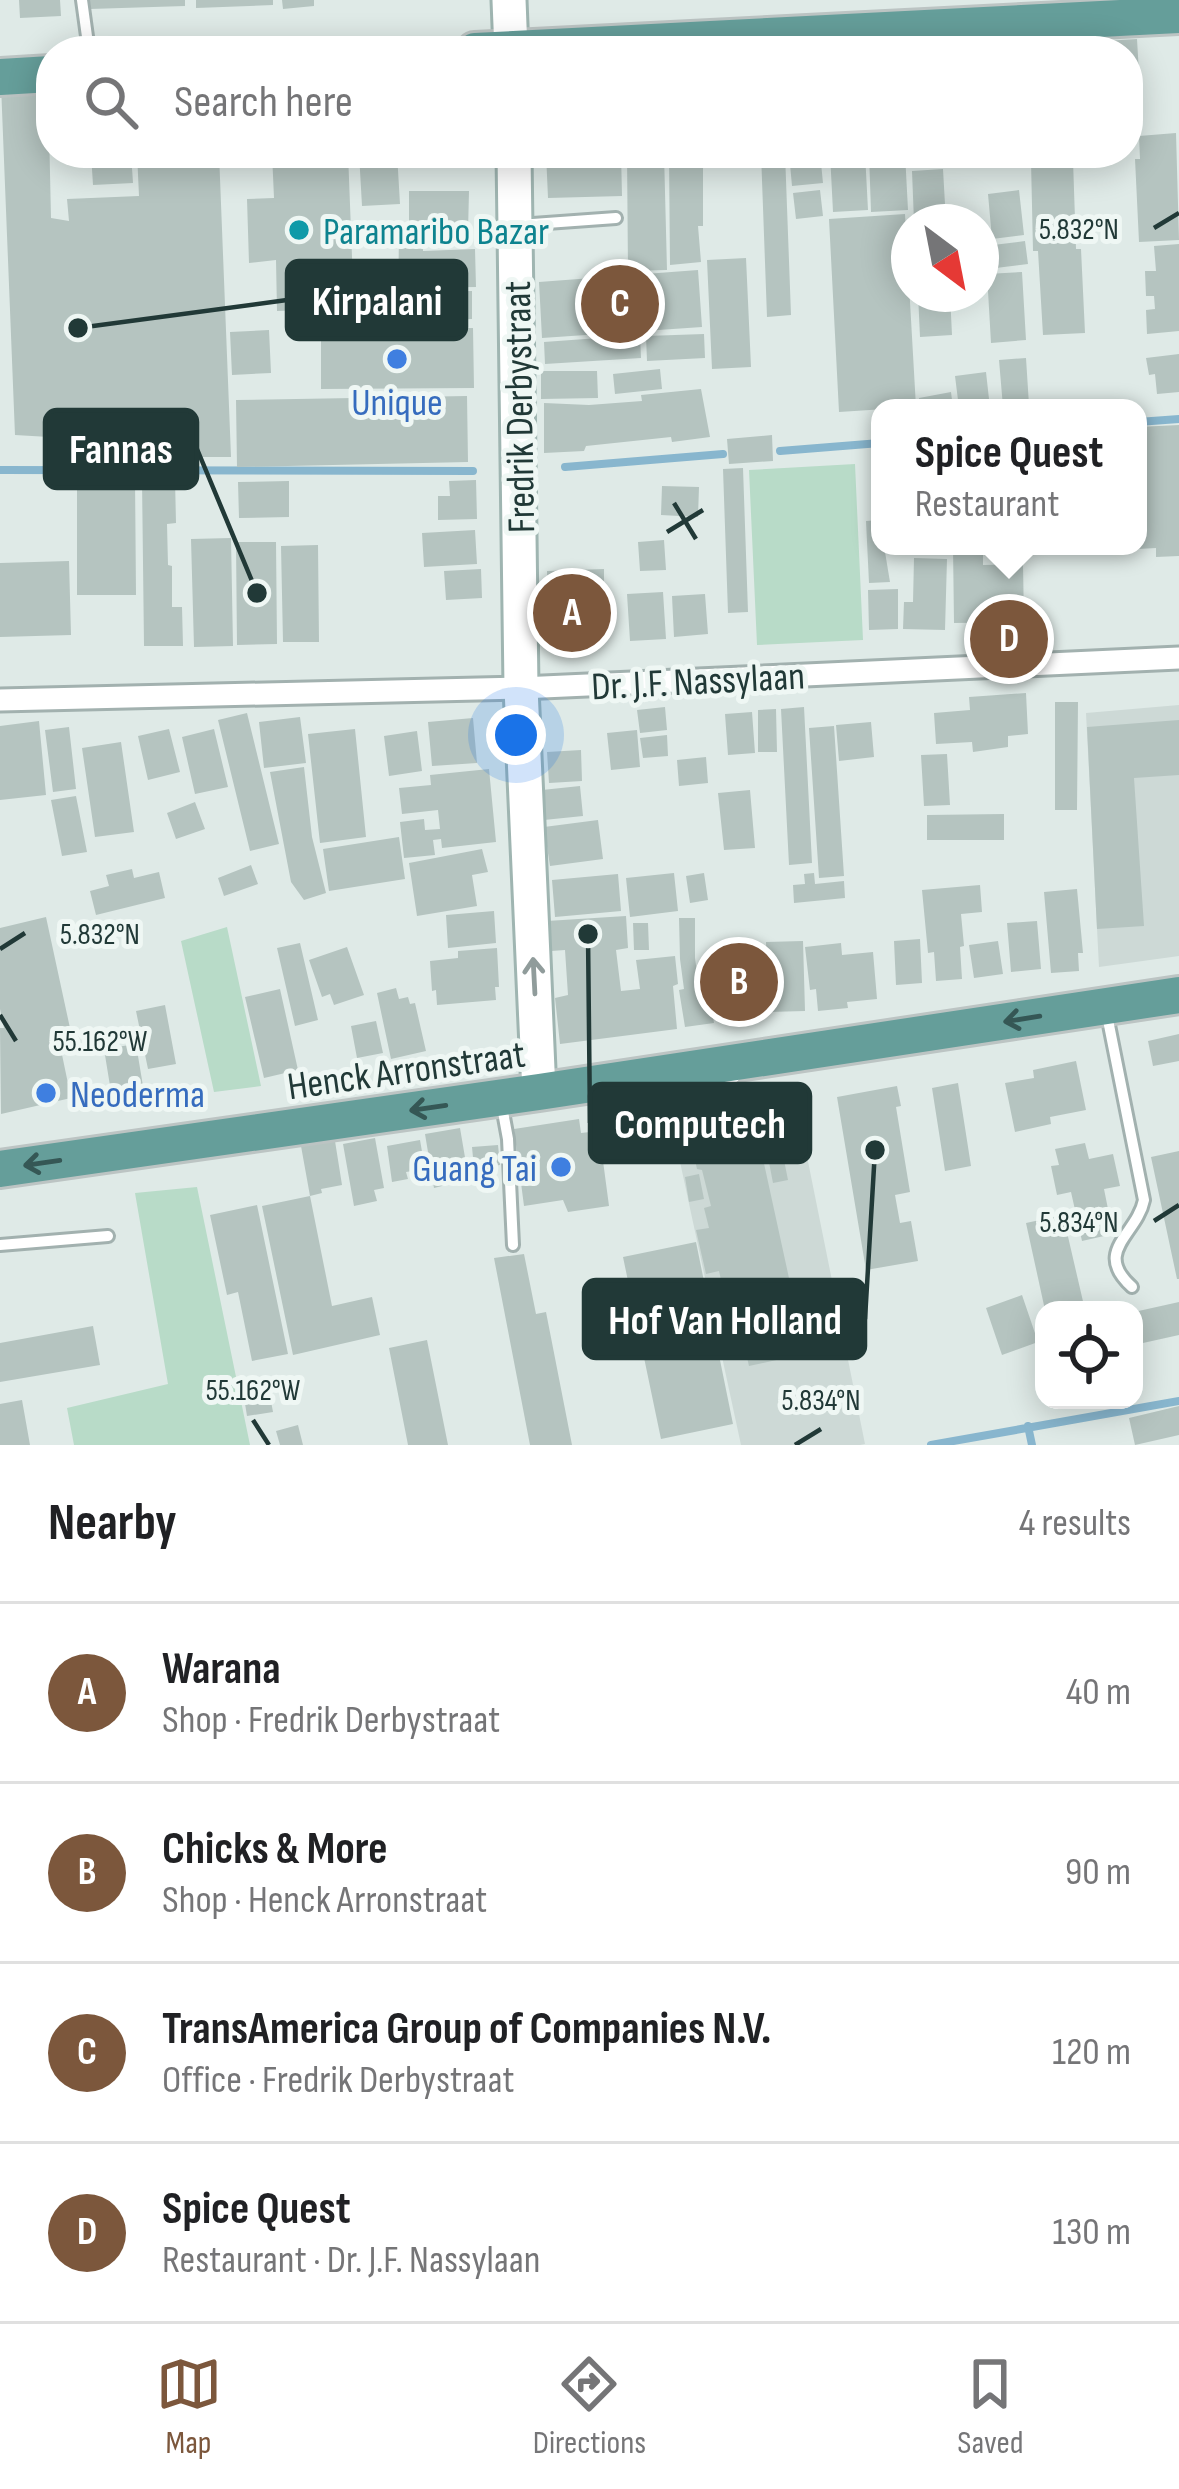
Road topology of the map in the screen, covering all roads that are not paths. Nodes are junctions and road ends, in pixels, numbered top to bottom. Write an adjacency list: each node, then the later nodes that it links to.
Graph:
1 (82, 0): 4 (lane)
2 (509, 0): 5 (main road)
3 (1179, 16): 6 (main road)
4 (87, 36)
5 (502, 36)
6 (779, 36)
7 (36, 75): 8 (main road)
8 (0, 77)
9 (514, 168): 11 (main road, Fredrik Derbystraat)
10 (616, 218): 11 (lane)
11 (516, 225): 13 (main road, Fredrik Derbystraat)
12 (1179, 658): 13 (street, Dr. J.F. Nassylaan)
13 (520, 688): 14 (street, Dr. J.F. Nassylaan); 17 (main road, Fredrik Derbystraat, one-way to 13)
14 (0, 700)
15 (1179, 995): 16 (main road, Henck Arronstraat)
16 (1105, 1006): 17 (main road, Henck Arronstraat, one-way to 17); 23 (lane)
17 (539, 1093): 18 (main road, Henck Arronstraat)
18 (501, 1098): 19 (main road, Henck Arronstraat, one-way to 19); 22 (lane)
19 (0, 1169)
20 (108, 1236): 21 (lane)
21 (0, 1245)
22 (513, 1245)
23 (1132, 1287)

